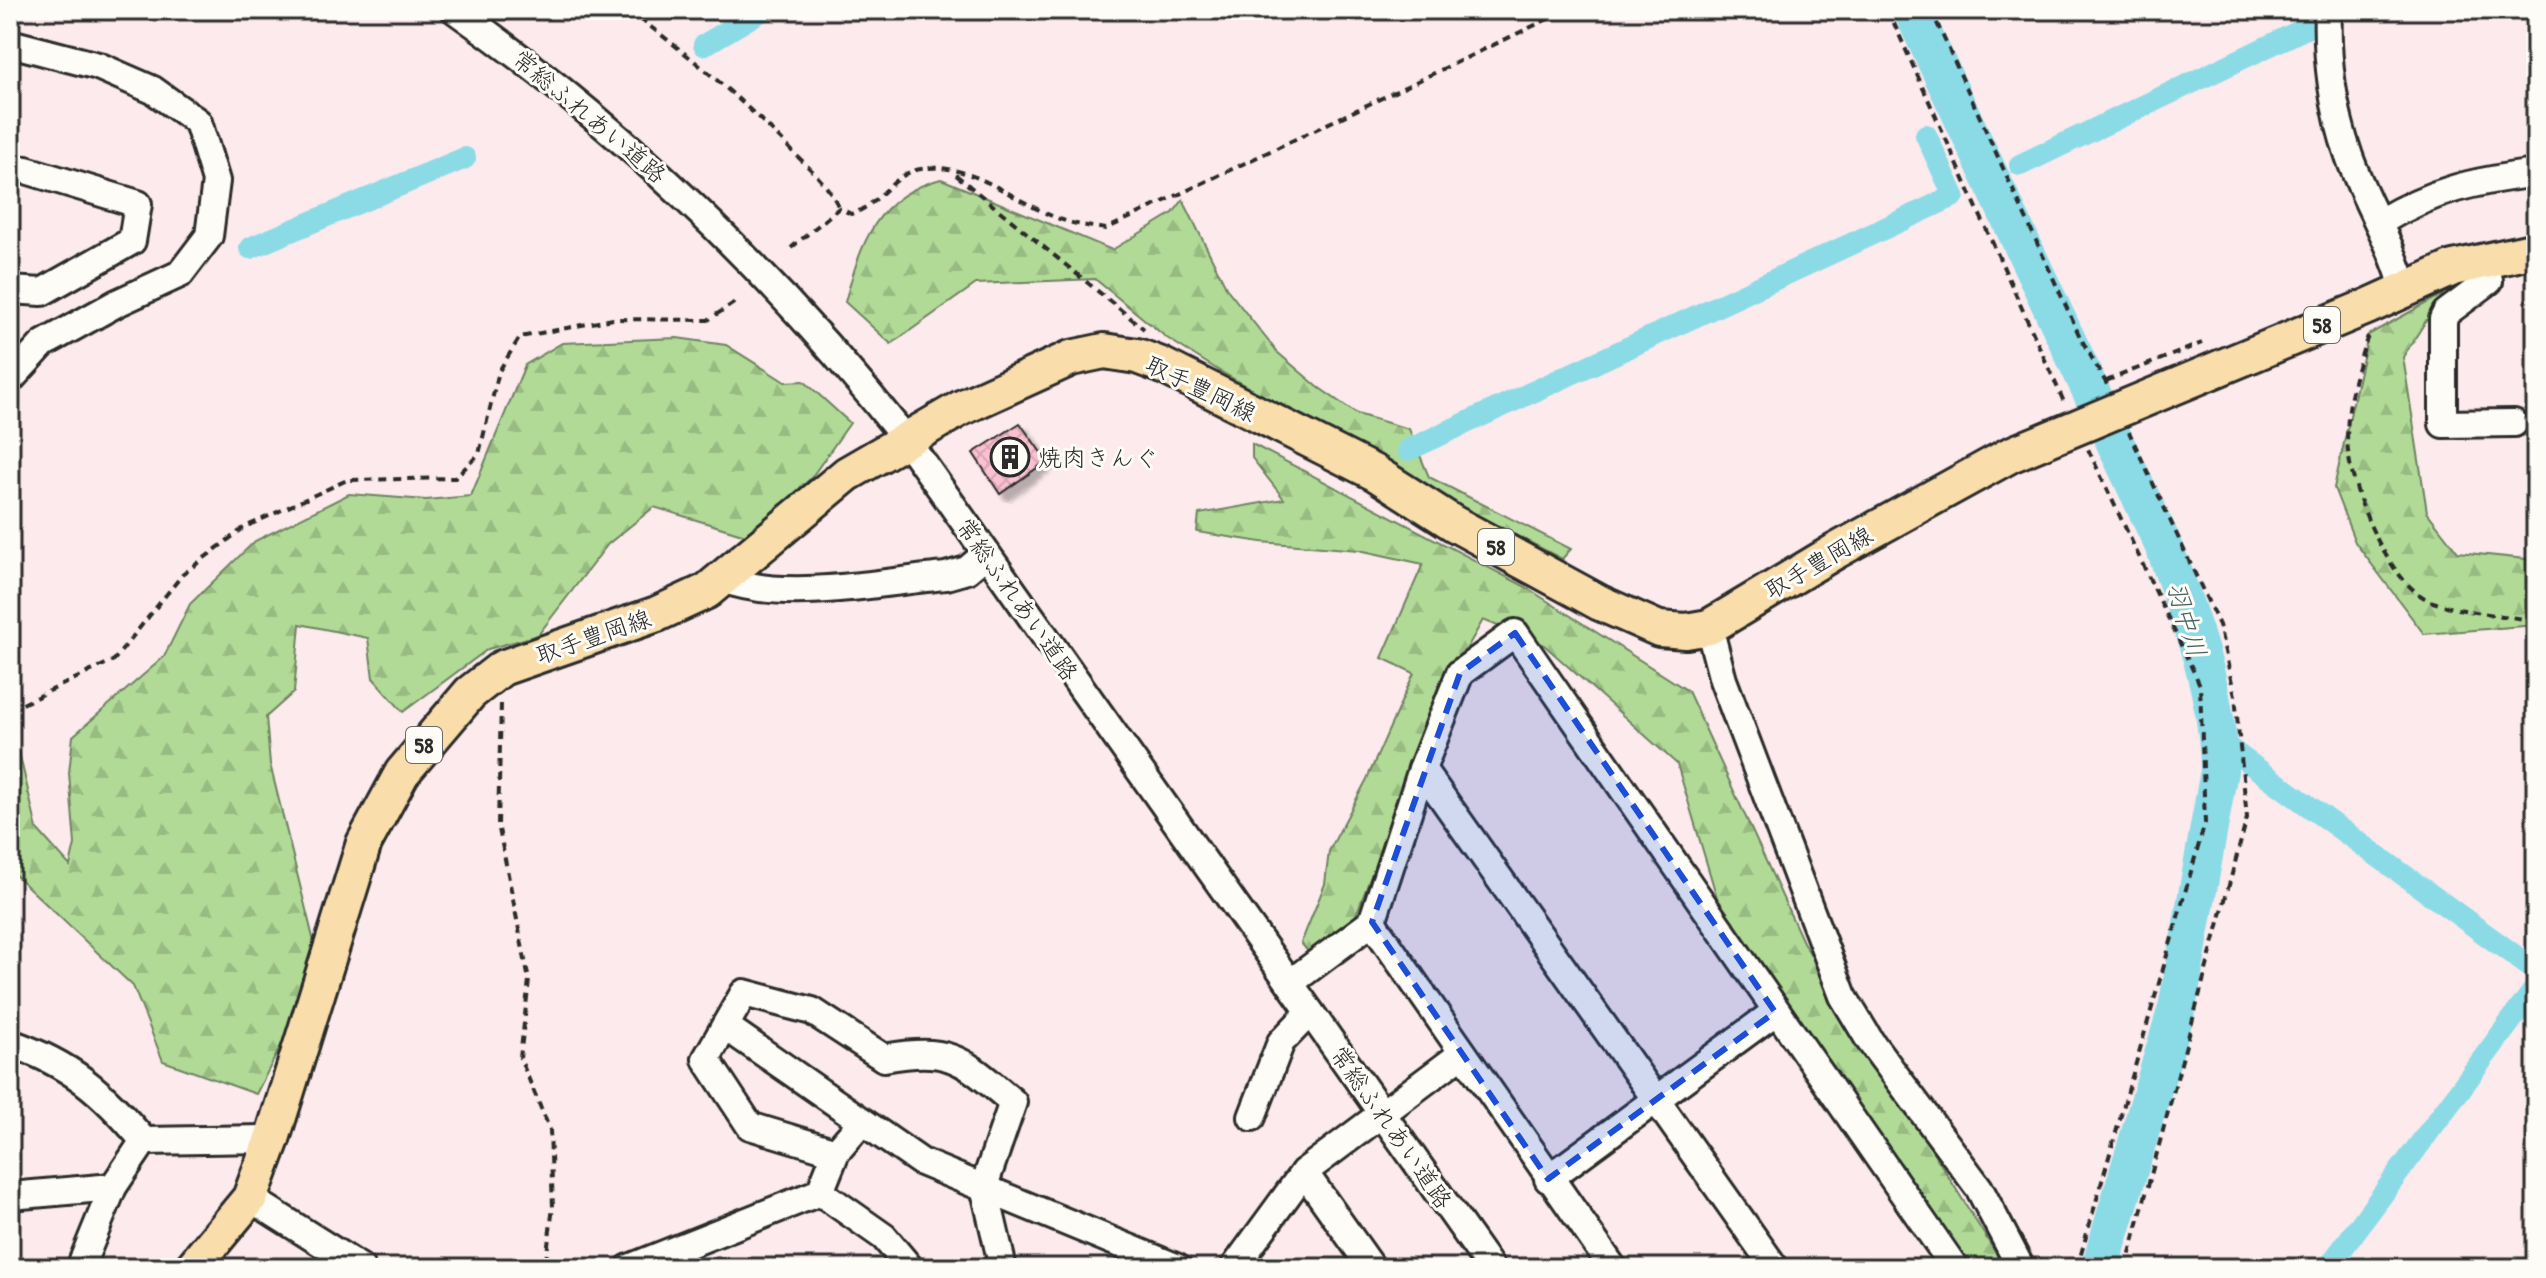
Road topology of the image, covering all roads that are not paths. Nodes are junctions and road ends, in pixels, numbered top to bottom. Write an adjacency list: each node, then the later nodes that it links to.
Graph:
1 (455, 10): 13 (street, 常総ふれあい道路)
2 (2328, 10): 6 (street)
3 (10, 43): 11 (street)
4 (10, 169): 10 (street)
5 (2536, 173): 6 (street)
6 (2380, 222): 9 (street)
7 (2536, 250): 8 (main road, 取手豊岡線 / 58)
8 (2485, 260): 9 (main road, 取手豊岡線 / 58); 12 (street)
9 (2404, 288): 16 (main road, 取手豊岡線 / 58)
10 (10, 290)
11 (10, 380)
12 (2514, 423)
13 (905, 438): 14 (street, 常総ふれあい道路); 15 (main road, 取手豊岡線 / 58); 16 (main road, 取手豊岡線 / 58)
14 (986, 554): 15 (street); 19 (street, 常総ふれあい道路)
15 (723, 579): 29 (main road, 取手豊岡線 / 58)
16 (1709, 627): 52 (street)
17 (1422, 769): 18 (street); 21 (street); 25 (street)
18 (1372, 922): 19 (street); 24 (street)
19 (1290, 983): 20 (street, 常総ふれあい道路)
20 (1310, 1012): 26 (street, 常総ふれあい道路); 27 (street)
21 (1775, 1012): 25 (street); 51 (street)
22 (725, 1026): 28 (street); 31 (street); 34 (street)
23 (10, 1043): 30 (street)
24 (1463, 1053): 26 (street); 33 (street)
25 (1656, 1099): 33 (street); 50 (street)
26 (1382, 1113): 32 (street); 48 (street, 常総ふれあい道路)
27 (1252, 1117)
28 (861, 1123): 31 (street); 34 (street)
29 (272, 1139): 30 (street); 38 (main road, 取手豊岡線 / 58)
30 (144, 1141): 35 (street)
31 (836, 1152): 36 (street)
32 (1304, 1172): 46 (street); 47 (street)
33 (1548, 1179): 49 (street)
34 (984, 1186): 44 (street); 45 (street)
35 (113, 1187): 37 (street); 39 (street)
36 (820, 1192): 42 (street); 43 (street)
37 (10, 1196)
38 (250, 1198): 40 (main road, 取手豊岡線 / 58); 41 (street)
39 (80, 1268)
40 (192, 1268)
41 (361, 1268)
42 (629, 1268)
43 (910, 1268)
44 (1003, 1268)
45 (1178, 1268)
46 (1234, 1268)
47 (1372, 1268)
48 (1491, 1268)
49 (1613, 1268)
50 (1775, 1268)
51 (1955, 1268)
52 (2021, 1268)

